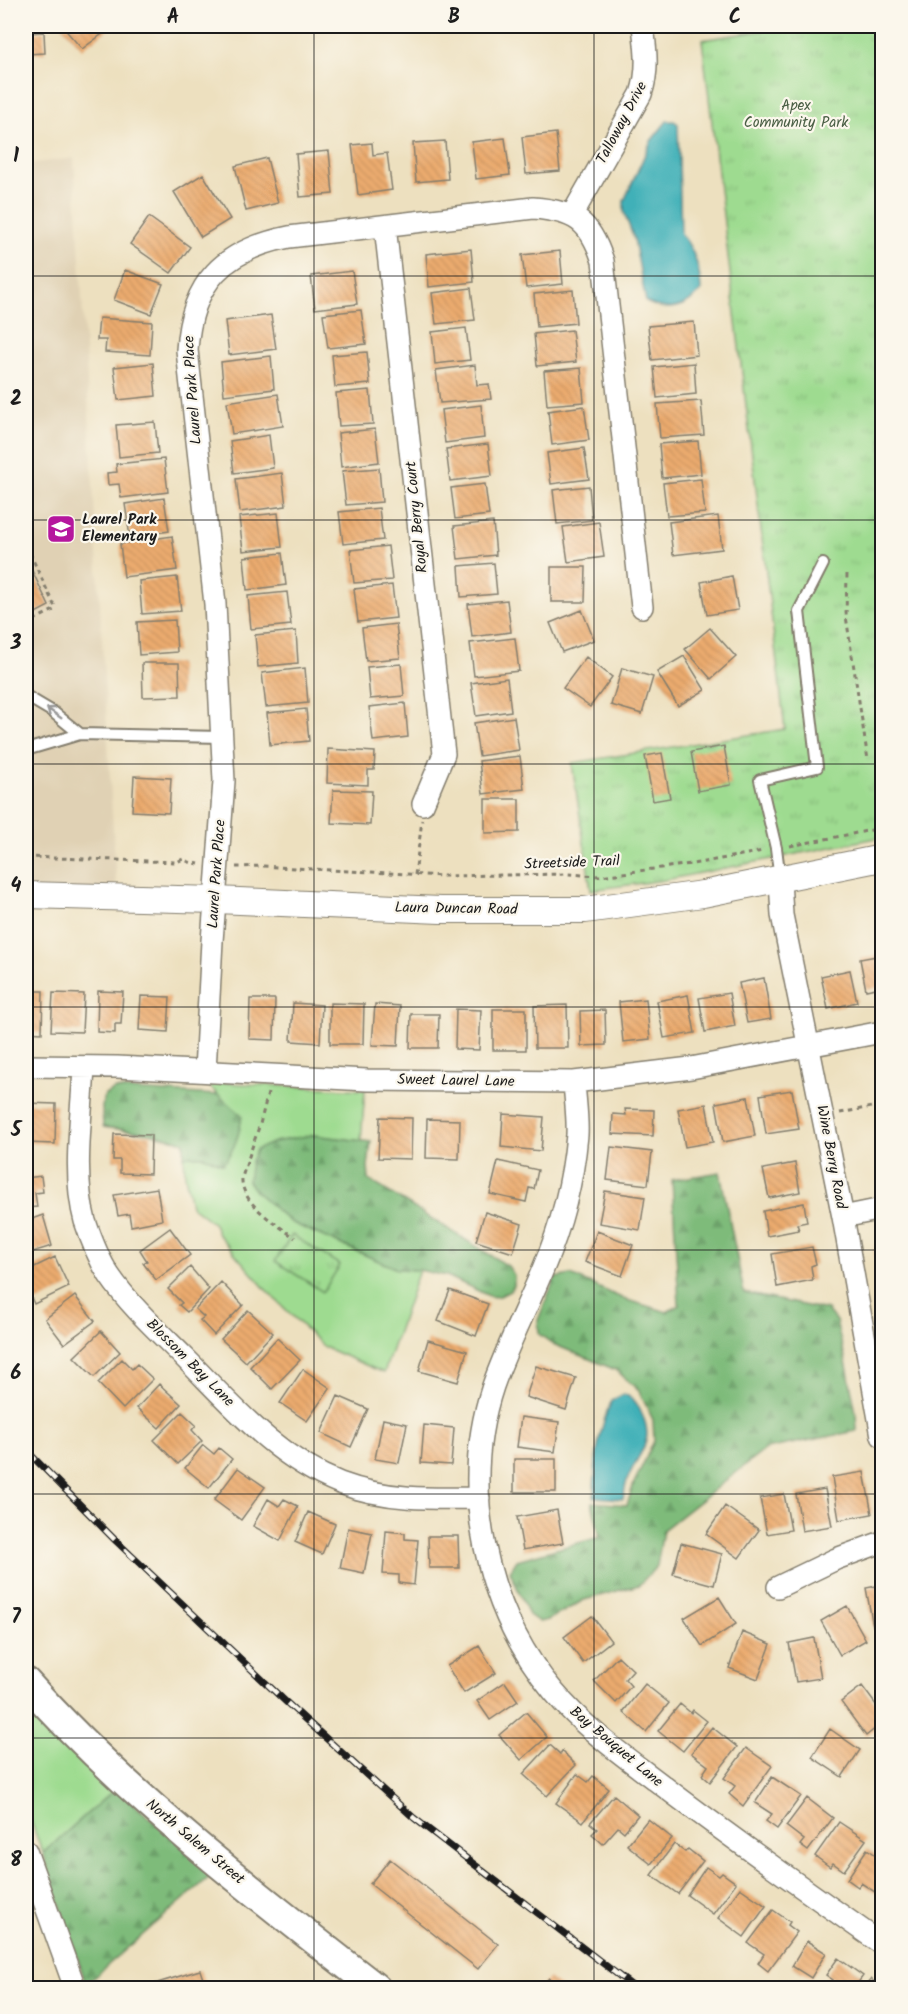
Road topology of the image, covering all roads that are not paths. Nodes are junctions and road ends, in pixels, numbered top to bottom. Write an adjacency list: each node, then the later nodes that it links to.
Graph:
1 (643, 26): 2 (street, Talloway Drive)
2 (572, 215): 3 (street, Laurel Park Place); 5 (street)
3 (385, 226): 8 (street, Laurel Park Place); 10 (street, Royal Berry Court)
4 (823, 564): 12 (lane)
5 (642, 607)
6 (26, 696): 7 (lane, one-way to 6)
7 (80, 734): 8 (lane); 9 (lane)
8 (222, 737): 14 (street, Laurel Park Place)
9 (26, 750)
10 (423, 804)
11 (882, 858): 12 (street, Laura Duncan Road)
12 (780, 879): 14 (street, Laura Duncan Road); 16 (street, Wine Berry Road)
13 (26, 895): 14 (street, Laura Duncan Road)
14 (216, 900): 19 (street, Laurel Park Place)
15 (882, 1032): 16 (street, Sweet Laurel Lane)
16 (809, 1046): 20 (street, Sweet Laurel Lane); 22 (street, Wine Berry Road)
17 (26, 1066): 18 (street, Sweet Laurel Lane)
18 (84, 1067): 19 (street, Sweet Laurel Lane); 24 (street, Blossom Bay Lane)
19 (205, 1071): 20 (street, Sweet Laurel Lane)
20 (574, 1082): 24 (street, Bay Bouquet Lane)
21 (882, 1209): 22 (street)
22 (843, 1217): 23 (street, Wine Berry Road)
23 (882, 1436)
24 (478, 1498): 29 (street, Bay Bouquet Lane)
25 (882, 1542): 26 (street)
26 (778, 1587)
27 (26, 1682): 31 (main road, North Salem Street)
28 (26, 1851): 30 (street)
29 (882, 1944)
30 (75, 1989)
31 (376, 1989)

